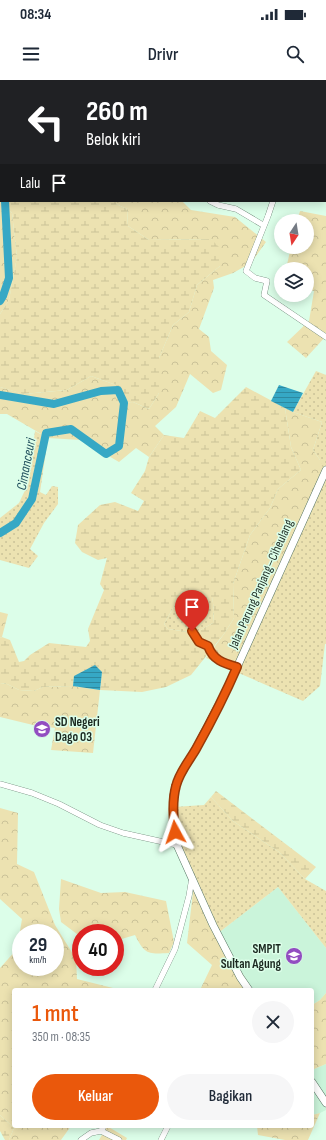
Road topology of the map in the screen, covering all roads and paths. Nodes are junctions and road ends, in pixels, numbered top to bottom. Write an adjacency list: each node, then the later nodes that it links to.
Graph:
1 (212, 202): 3 (street)
2 (272, 202): 3 (street)
3 (263, 225): 4 (street)
4 (326, 337)
5 (326, 470): 7 (street, Jalan Parung Panjang–Ciheulang)
6 (192, 631): 7 (street)
7 (237, 667): 9 (street, Jalan Parung Panjang–Ciheulang)
8 (0, 784): 9 (street)
9 (177, 845): 10 (street, Jalan Parung Panjang–Ciheulang)
10 (192, 878): 11 (street); 12 (street, Jalan Parung Panjang–Ciheulang)
11 (156, 988)
12 (248, 988)
13 (314, 1085): 14 (street)
14 (326, 1103)
15 (102, 1128): 17 (street); 18 (street)
16 (167, 1128): 19 (street)
17 (81, 1140)
18 (119, 1140)
19 (161, 1140)

